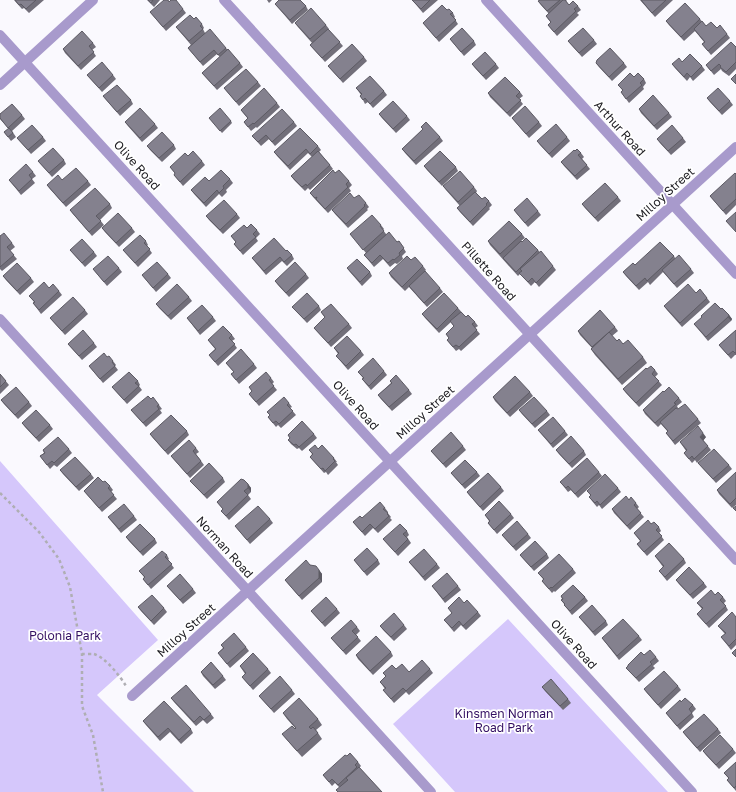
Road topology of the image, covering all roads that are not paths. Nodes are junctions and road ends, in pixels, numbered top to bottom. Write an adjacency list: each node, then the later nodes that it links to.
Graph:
1 (92, 0): 5 (street)
2 (224, 0): 11 (street, Pillette Road)
3 (486, 0): 8 (street, Arthur Road)
4 (0, 35): 5 (street, Olive Road)
5 (25, 62): 6 (street); 12 (street, Olive Road)
6 (0, 84)
7 (736, 147): 8 (street, Milloy Street)
8 (672, 205): 9 (street, Arthur Road); 11 (street, Milloy Street)
9 (736, 274)
10 (0, 318): 14 (street, Norman Road)
11 (530, 335): 12 (street, Milloy Street); 13 (street, Pillette Road)
12 (390, 462): 14 (street, Milloy Street); 17 (street, Olive Road)
13 (736, 560)
14 (248, 591): 15 (street, Milloy Street); 16 (street, Norman Road)
15 (132, 696)
16 (431, 792)
17 (692, 792)

